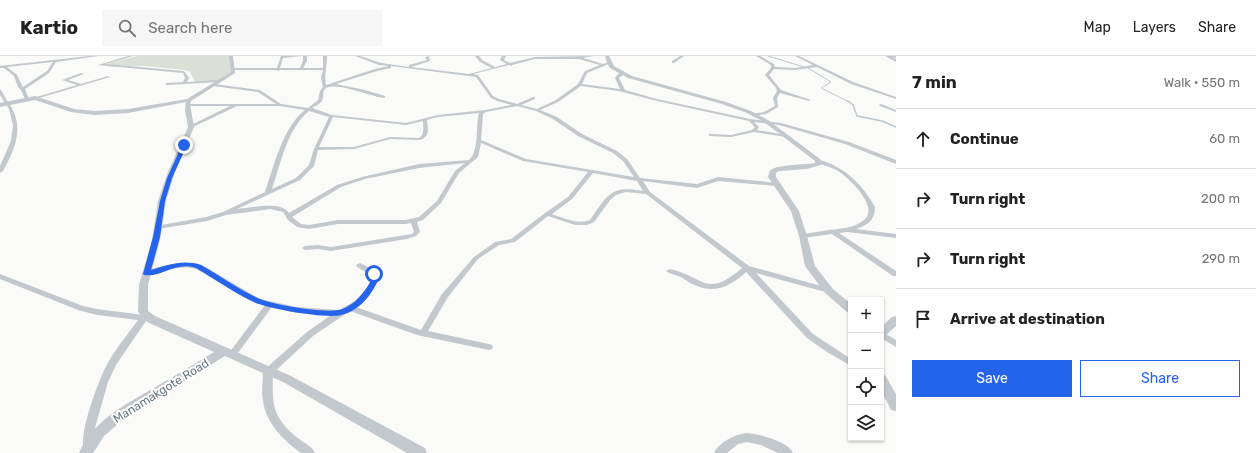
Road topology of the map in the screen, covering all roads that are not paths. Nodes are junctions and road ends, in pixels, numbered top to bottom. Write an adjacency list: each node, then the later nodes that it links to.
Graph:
1 (63, 56): 23 (street)
2 (97, 56): 23 (street)
3 (131, 56): 44 (street)
4 (231, 56): 35 (street)
5 (300, 56): 38 (street)
6 (305, 56): 36 (street)
7 (325, 56): 37 (street)
8 (357, 56): 28 (street)
9 (428, 56): 32 (street)
10 (477, 56): 11 (street); 33 (street)
11 (482, 56)
12 (504, 56): 26 (street)
13 (575, 56): 21 (street)
14 (591, 56): 21 (street)
15 (682, 56): 25 (street)
16 (758, 56): 34 (street)
17 (797, 56): 29 (street)
18 (888, 56): 20 (street); 24 (street)
19 (544, 57): 21 (street); 26 (street)
20 (896, 57)
21 (580, 58): 27 (street)
22 (608, 60): 27 (street); 41 (street)
23 (58, 61): 31 (street); 51 (street)
24 (896, 61)
25 (673, 62)
26 (511, 65): 33 (street)
27 (602, 65): 49 (street)
28 (394, 66): 32 (street); 48 (street)
29 (816, 66): 34 (street); 58 (street)
30 (0, 67): 31 (street)
31 (5, 67): 51 (street)
32 (405, 67): 40 (street)
33 (495, 68): 40 (street)
34 (773, 68): 54 (street)
35 (233, 69): 38 (street); 43 (street)
36 (301, 69): 37 (street); 38 (street)
37 (325, 69): 50 (street)
38 (278, 70)
39 (82, 74): 46 (street)
40 (470, 74): 66 (street)
41 (622, 74): 53 (street); 73 (street)
42 (108, 77): 46 (street)
43 (219, 81): 44 (street); 47 (street)
44 (184, 83): 45 (street)
45 (167, 84)
46 (82, 85): 56 (street)
47 (214, 85): 61 (street); 65 (street)
48 (332, 85): 50 (street); 55 (street)
49 (580, 85): 53 (street); 69 (street)
50 (325, 87): 68 (street)
51 (23, 89): 59 (street)
52 (0, 90): 62 (street)
53 (623, 91): 73 (street)
54 (779, 91): 60 (street); 73 (street)
55 (384, 97)
56 (35, 98): 59 (street); 61 (street)
57 (534, 98): 66 (street)
58 (896, 98)
59 (27, 99): 62 (street)
60 (809, 100)
61 (188, 102): 64 (street); 76 (street)
62 (7, 104): 63 (street); 85 (street)
63 (0, 105)
64 (237, 105): 65 (street); 76 (street)
65 (280, 105): 68 (street)
66 (517, 105): 69 (street); 70 (street)
67 (881, 105): 71 (street)
68 (307, 109): 72 (street); 89 (street)
69 (537, 110): 87 (street)
70 (485, 111): 74 (street); 80 (street)
71 (896, 111)
72 (331, 116): 74 (street); 81 (street)
73 (752, 117): 75 (street); 77 (street)
74 (425, 120): 81 (street)
75 (766, 121): 79 (street); 84 (street)
76 (192, 127): 95 (street)
77 (754, 131): 78 (street); 79 (street)
78 (711, 135)
79 (786, 136): 83 (street)
80 (479, 141): 82 (street); 86 (street)
81 (316, 149): 89 (street)
82 (470, 161): 93 (street); 94 (street)
83 (820, 162): 88 (street); 96 (street)
84 (896, 162)
85 (1, 167)
86 (591, 172): 87 (street); 92 (street)
87 (637, 179): 88 (street); 90 (street)
88 (776, 184): 98 (street)
89 (268, 193): 91 (street)
90 (648, 193): 92 (street); 102 (street)
91 (224, 213): 93 (street); 95 (street)
92 (547, 214): 115 (street)
93 (288, 216): 94 (street)
94 (414, 221): 100 (street)
95 (158, 227): 104 (street)
96 (847, 230): 97 (street); 99 (street)
97 (832, 231): 98 (street); 105 (street)
98 (803, 236): 107 (street)
99 (896, 236)
100 (305, 248)
101 (360, 265): 110 (street)
102 (746, 268): 103 (street); 107 (street); 120 (street)
103 (670, 271)
104 (146, 274): 108 (street); 112 (street)
105 (896, 274)
106 (0, 276): 112 (street)
107 (829, 291): 109 (street)
108 (270, 304): 111 (street); 119 (street)
109 (848, 307)
110 (350, 308): 111 (street); 115 (street)
111 (340, 313): 121 (street)
112 (148, 318): 119 (street); 124 (street)
113 (896, 320): 114 (street)
114 (884, 330)
115 (423, 333): 118 (street)
116 (884, 335): 117 (street)
117 (896, 344)
118 (489, 347)
119 (228, 353): 121 (street); 124 (street, Manamakgote Road)
120 (848, 361)
121 (268, 372): 125 (street); 126 (street)
122 (884, 384): 123 (street)
123 (896, 406)
124 (87, 451)
125 (310, 453)
126 (420, 453)
127 (719, 453): 128 (street)
128 (788, 453)

